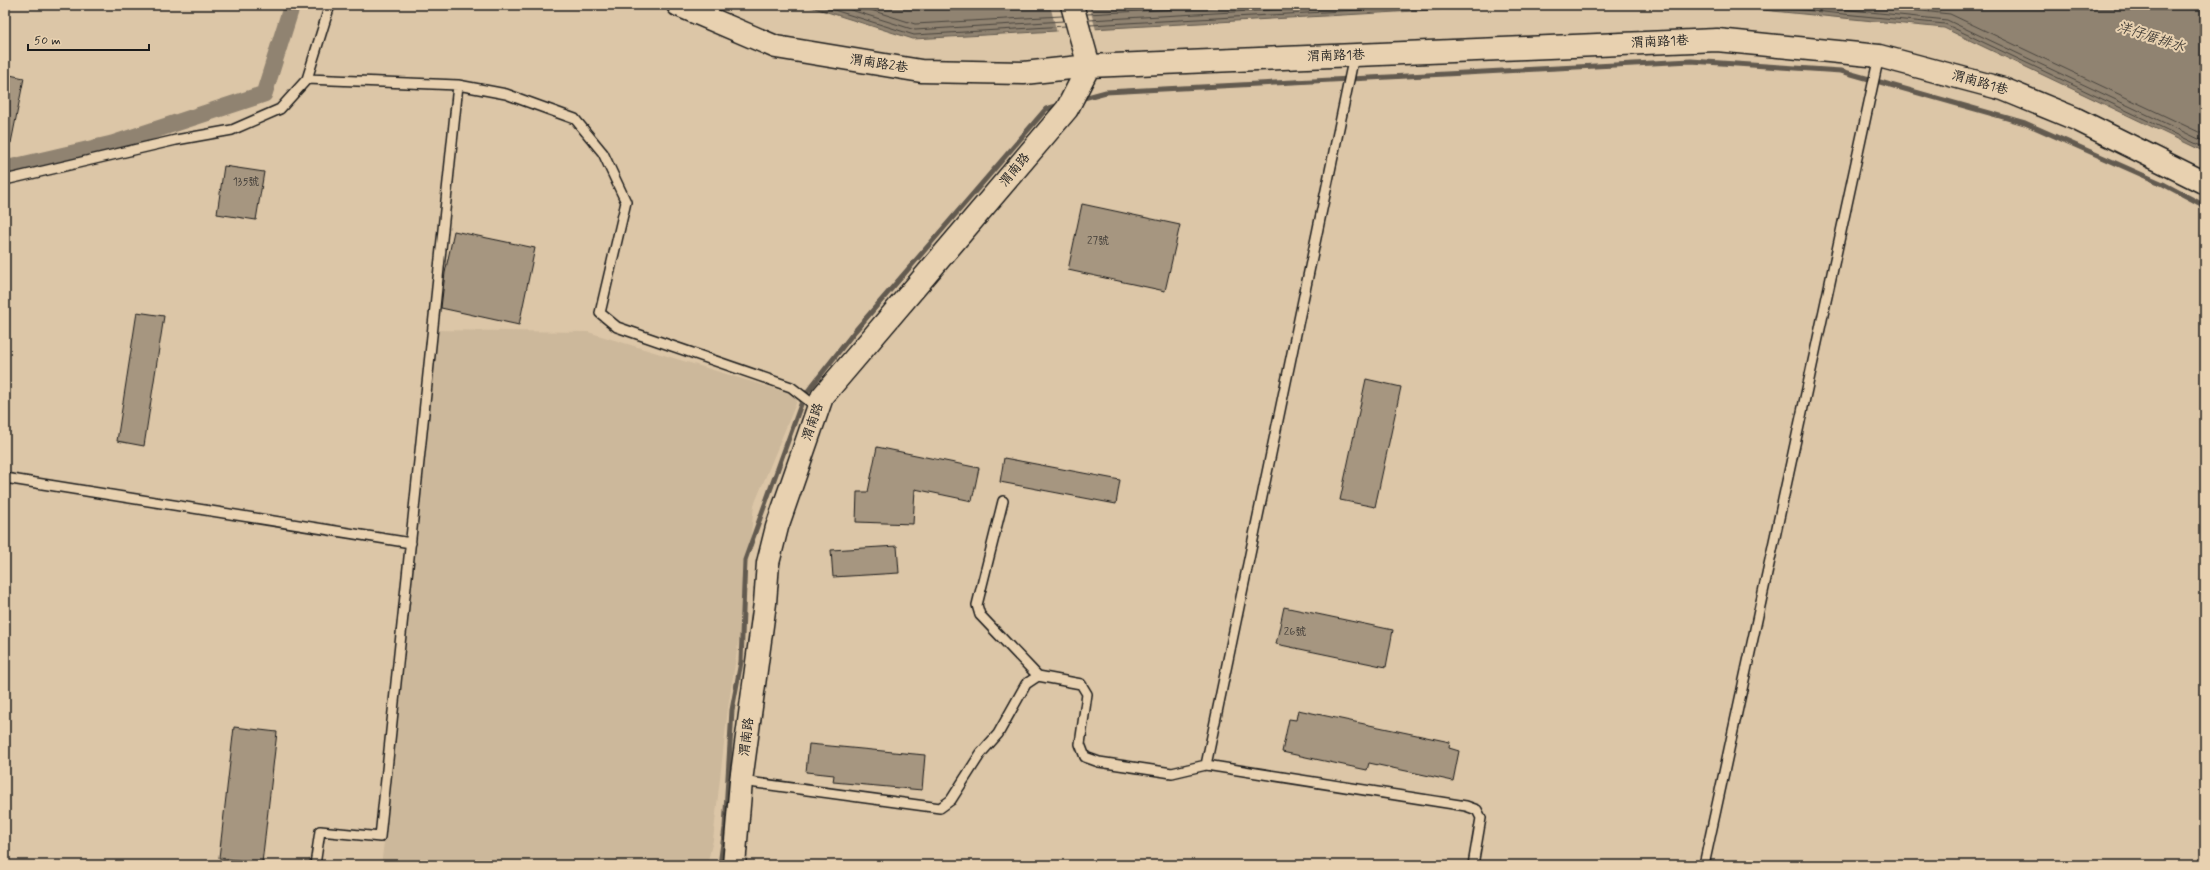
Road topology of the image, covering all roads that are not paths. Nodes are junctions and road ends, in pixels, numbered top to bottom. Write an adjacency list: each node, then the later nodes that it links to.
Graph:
1 (330, 5): 7 (lane)
2 (678, 5): 6 (street, 渭南路2巷)
3 (1072, 5): 6 (street)
4 (1354, 56): 5 (street, 渭南路1巷); 6 (street, 渭南路1巷); 16 (lane)
5 (1879, 56): 10 (street, 渭南路1巷); 21 (lane)
6 (1089, 66): 11 (street, 渭南路)
7 (307, 79): 8 (lane); 9 (lane)
8 (458, 85): 11 (lane); 14 (lane)
9 (5, 180)
10 (2205, 183)
11 (818, 408): 17 (street, 渭南路)
12 (5, 478): 14 (lane)
13 (1003, 501): 15 (lane)
14 (411, 542): 18 (lane)
15 (1038, 676): 16 (lane); 17 (lane)
16 (1206, 766): 20 (lane)
17 (741, 781): 19 (street, 渭南路)
18 (315, 865)
19 (734, 865)
20 (1473, 865)
21 (1704, 865)

